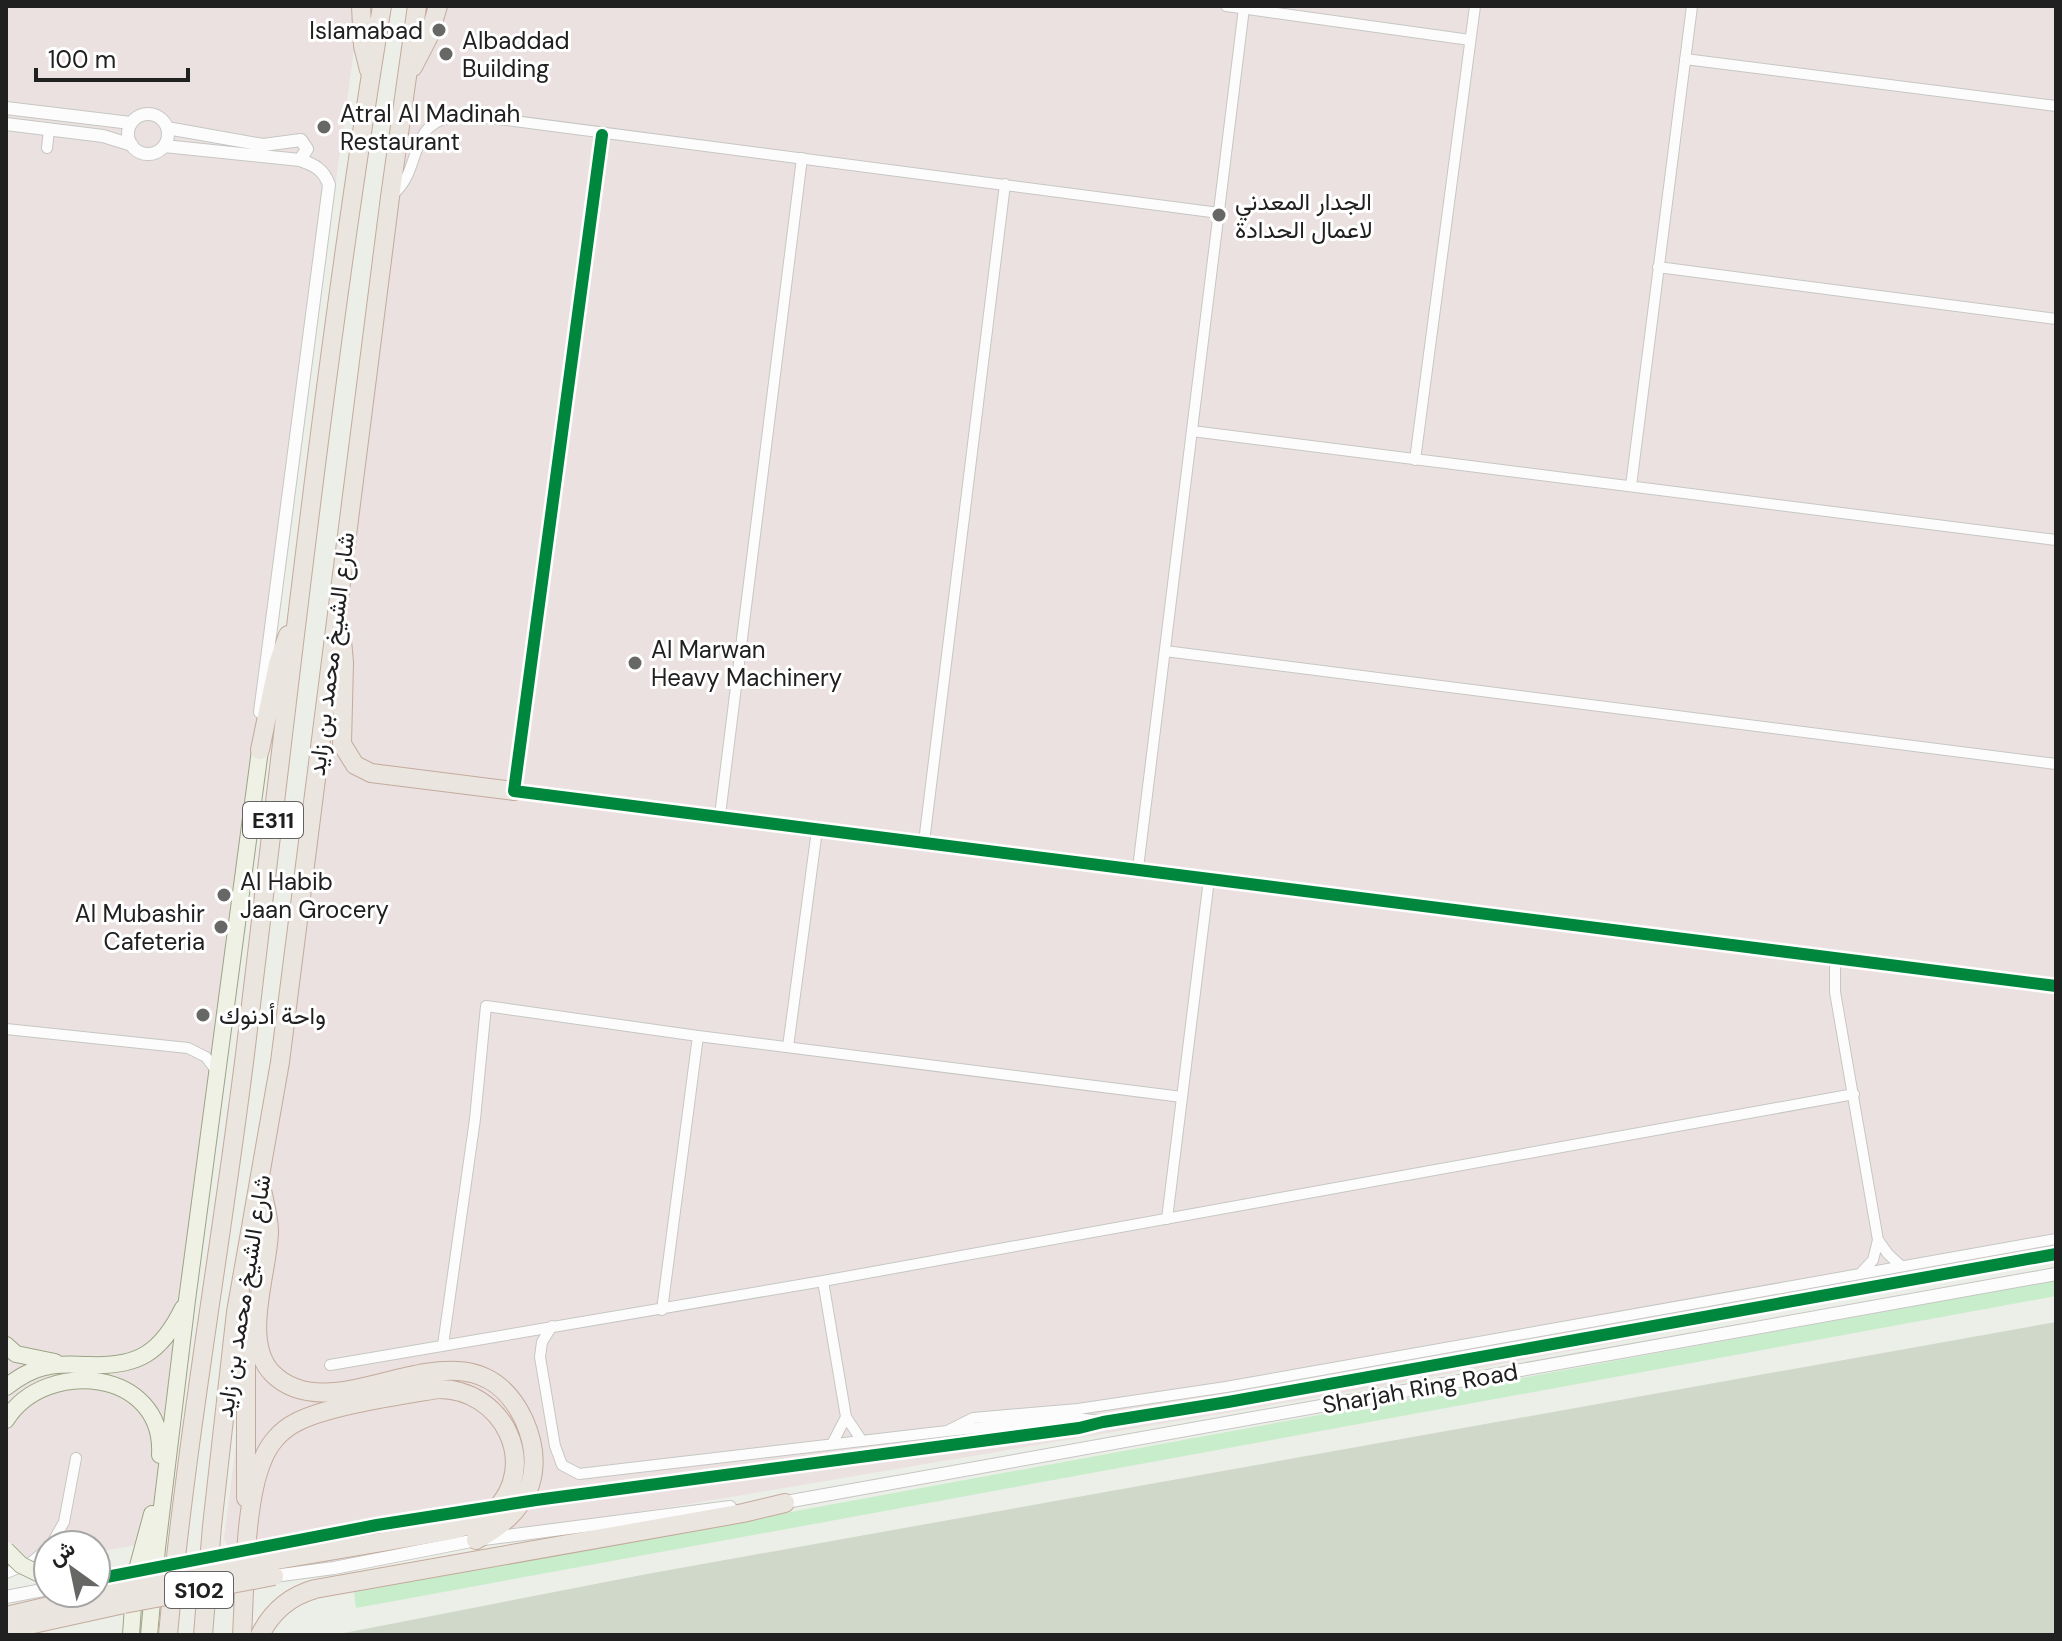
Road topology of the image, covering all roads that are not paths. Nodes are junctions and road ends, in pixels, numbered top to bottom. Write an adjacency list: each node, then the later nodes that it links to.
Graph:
1 (361, 6): 12 (highway)
2 (382, 6): 12 (highway, شارع الشيخ محمد بن زايد / E311)
3 (417, 6): 11 (highway, شارع الشيخ محمد بن زايد / E311)
4 (438, 6): 11 (highway)
5 (1226, 6): 8 (street)
6 (1475, 6): 9 (street)
7 (1692, 6): 10 (street)
8 (1244, 8): 9 (street); 27 (street)
9 (1470, 40): 31 (street)
10 (1685, 59): 13 (street); 28 (street)
11 (407, 76): 26 (highway, شارع الشيخ محمد بن زايد / E311)
12 (371, 77): 34 (highway, شارع الشيخ محمد بن زايد / E311)
13 (2056, 106)
14 (6, 108): 15 (street)
15 (131, 123): 17 (street); 20 (street)
16 (6, 124): 18 (street)
17 (167, 128): 21 (street); 24 (street)
18 (49, 130): 20 (street); 22 (street)
19 (602, 135): 23 (street); 26 (street); 39 (street)
20 (132, 145): 21 (street)
21 (164, 146): 24 (street)
22 (47, 148)
23 (802, 158): 25 (street); 40 (street)
24 (300, 160): 37 (street)
25 (1005, 184): 27 (street); 42 (street)
26 (390, 197): 35 (highway, شارع الشيخ محمد بن زايد / E311)
27 (1219, 213): 30 (street)
28 (1658, 267): 29 (street); 32 (street)
29 (2056, 319)
30 (1192, 431): 31 (street); 36 (street)
31 (1415, 460): 32 (street)
32 (1631, 486): 33 (street)
33 (2056, 540)
34 (298, 614): 37 (highway); 95 (highway, شارع الشيخ محمد بن زايد / E311)
35 (336, 615): 39 (highway); 53 (highway, شارع الشيخ محمد بن زايد / E311)
36 (1165, 651): 38 (street); 43 (street)
37 (260, 750): 50 (main road)
38 (2056, 764)
39 (514, 791): 40 (street)
40 (720, 815): 41 (street)
41 (817, 830): 42 (street); 49 (street)
42 (924, 842): 43 (street)
43 (1138, 868): 44 (street)
44 (1209, 879): 45 (street); 52 (street)
45 (1835, 958): 46 (street); 51 (street)
46 (2056, 986)
47 (6, 1029): 50 (street)
48 (698, 1036): 49 (street); 63 (street); 67 (street)
49 (788, 1047): 52 (street)
50 (218, 1074): 62 (main road)
51 (1854, 1094): 54 (street); 56 (street)
52 (1182, 1097): 54 (street)
53 (260, 1179): 64 (highway, شارع الشيخ محمد بن زايد / E311); 81 (highway)
54 (1167, 1219): 61 (street)
55 (2056, 1239): 58 (street)
56 (1878, 1240): 58 (street); 59 (street)
57 (2056, 1254): 73 (street)
58 (1901, 1266): 59 (street)
59 (1861, 1273): 74 (street)
60 (2056, 1274): 78 (street, Sharjah Ring Road)
61 (823, 1281): 63 (street); 71 (street)
62 (187, 1300): 68 (main road); 94 (main road)
63 (662, 1310): 65 (street)
64 (236, 1312): 79 (highway); 96 (highway, شارع الشيخ محمد بن زايد / E311)
65 (552, 1326): 67 (street); 76 (street)
66 (6, 1345): 68 (main road)
67 (443, 1345): 69 (street)
68 (65, 1364): 70 (main road)
69 (330, 1365)
70 (6, 1387)
71 (846, 1417): 75 (street); 76 (street)
72 (6, 1420): 93 (main road)
73 (1103, 1422): 74 (street); 87 (street, bridge)
74 (947, 1431): 75 (street)
75 (862, 1441): 76 (street)
76 (832, 1444)
77 (76, 1458): 80 (street)
78 (785, 1503): 81 (street, Sharjah Ring Road); 98 (highway)
79 (250, 1524): 84 (highway); 97 (highway)
80 (60, 1529)
81 (476, 1540): 84 (street, Sharjah Ring Road)
82 (6, 1550): 85 (main road, bridge)
83 (32, 1562): 86 (street)
84 (273, 1569): 89 (highway, S102, bridge)
85 (32, 1570)
86 (6, 1573)
87 (112, 1576)
88 (32, 1592): 90 (street)
89 (123, 1596): 91 (highway, S102); 92 (highway, S102)
90 (6, 1597)
91 (6, 1616)
92 (6, 1630)
93 (131, 1635)
94 (149, 1635)
95 (168, 1635)
96 (203, 1635)
97 (242, 1635)
98 (260, 1635)

